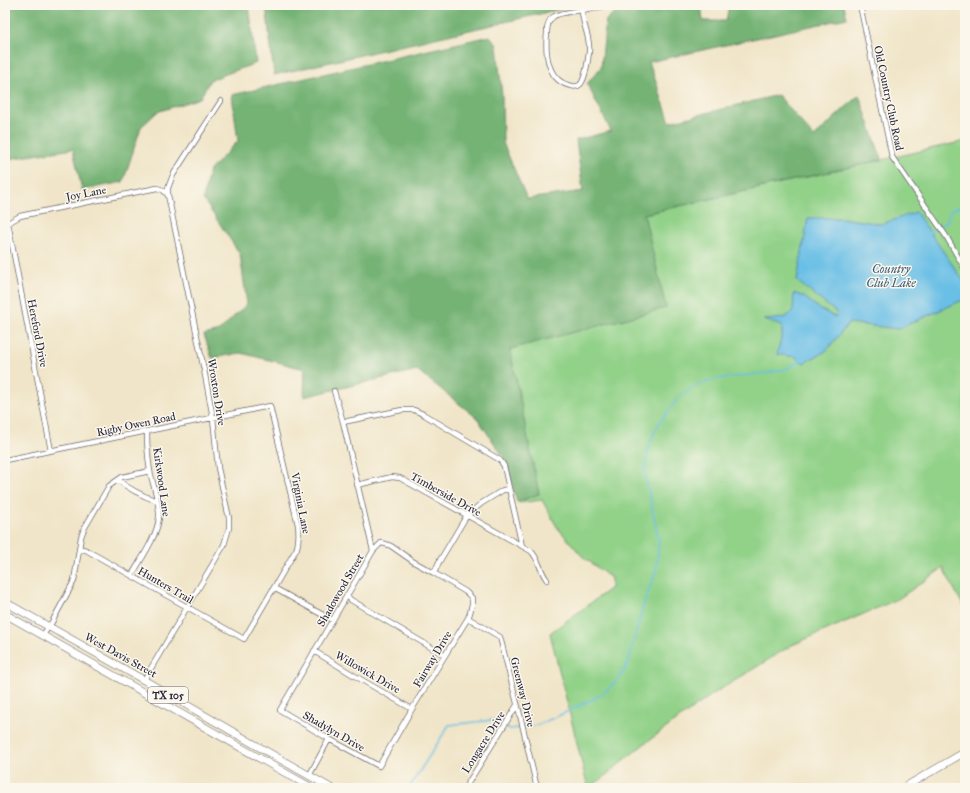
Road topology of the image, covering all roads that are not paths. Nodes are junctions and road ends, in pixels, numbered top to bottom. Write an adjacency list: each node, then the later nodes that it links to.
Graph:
1 (606, 5): 3 (street)
2 (860, 5): 7 (street, Old Country Club Road)
3 (582, 10): 3 (street)
4 (220, 101): 5 (street, Wroxton Drive)
5 (168, 195): 6 (street, Joy Lane); 10 (street, Wroxton Drive)
6 (6, 221): 13 (street, Hereford Drive)
7 (965, 269)
8 (334, 391): 11 (street, Shadowood Street)
9 (270, 406): 10 (street, Rigby Owen Road); 27 (street, Virginia Lane)
10 (213, 418): 12 (street, Rigby Owen Road); 30 (street, Wroxton Drive)
11 (343, 422): 17 (street, Shadowood Street); 18 (street)
12 (147, 431): 13 (street, Rigby Owen Road); 15 (street, Kirkwood Lane)
13 (51, 451): 14 (street, Rigby Owen Road)
14 (5, 460)
15 (150, 471): 16 (street); 19 (street, Kirkwood Lane)
16 (118, 480): 19 (street); 22 (street)
17 (357, 485): 20 (street, Timberside Drive); 23 (street, Shadowood Street)
18 (509, 489): 20 (street); 21 (street)
19 (157, 500): 25 (street, Kirkwood Lane)
20 (467, 515): 21 (street, Timberside Drive); 24 (street)
21 (522, 546): 26 (street, Timberside Drive)
22 (79, 548): 25 (street, Hunters Trail); 34 (street)
23 (373, 551): 24 (street); 28 (street, Shadowood Street)
24 (434, 573): 32 (street, Fairway Drive)
25 (132, 576): 30 (street, Hunters Trail)
26 (548, 580)
27 (274, 588): 33 (street); 36 (street, Virginia Lane)
28 (347, 596): 33 (street, Shadowood Street); 38 (street)
29 (5, 602): 34 (main road, West Davis Street / TX 105)
30 (187, 607): 36 (street, Hunters Trail); 40 (street, Wroxton Drive)
31 (5, 614): 35 (main road, West Davis Street / TX 105)
32 (468, 618): 38 (street, Fairway Drive); 42 (street, Greenway Drive)
33 (332, 620): 37 (street, Shadowood Street)
34 (48, 627): 35 (street); 40 (main road, West Davis Street / TX 105)
35 (43, 635): 39 (main road, West Davis Street / TX 105)
36 (244, 639)
37 (314, 652): 43 (street, Willowick Drive); 44 (street, Shadowood Street)
38 (444, 655): 43 (street, Fairway Drive)
39 (111, 674): 41 (main road); 45 (main road, West Davis Street / TX 105)
40 (144, 680): 41 (main road, West Davis Street / TX 105)
41 (172, 697): 47 (main road, West Davis Street / TX 105)
42 (517, 705): 54 (street, Longacre Drive); 55 (street, Greenway Drive)
43 (412, 709): 50 (street, Fairway Drive)
44 (280, 710): 46 (street, Shadylyn Drive)
45 (207, 728): 47 (main road); 49 (main road, West Davis Street / TX 105)
46 (329, 739): 50 (street, Shadylyn Drive); 51 (street)
47 (254, 744): 51 (main road, West Davis Street / TX 105)
48 (965, 752): 56 (main road)
49 (265, 761): 51 (main road); 52 (main road, West Davis Street / TX 105)
50 (379, 766)
51 (309, 776): 53 (main road, West Davis Street / TX 105)
52 (312, 788)
53 (331, 788)
54 (465, 788)
55 (537, 788)
56 (903, 788)

